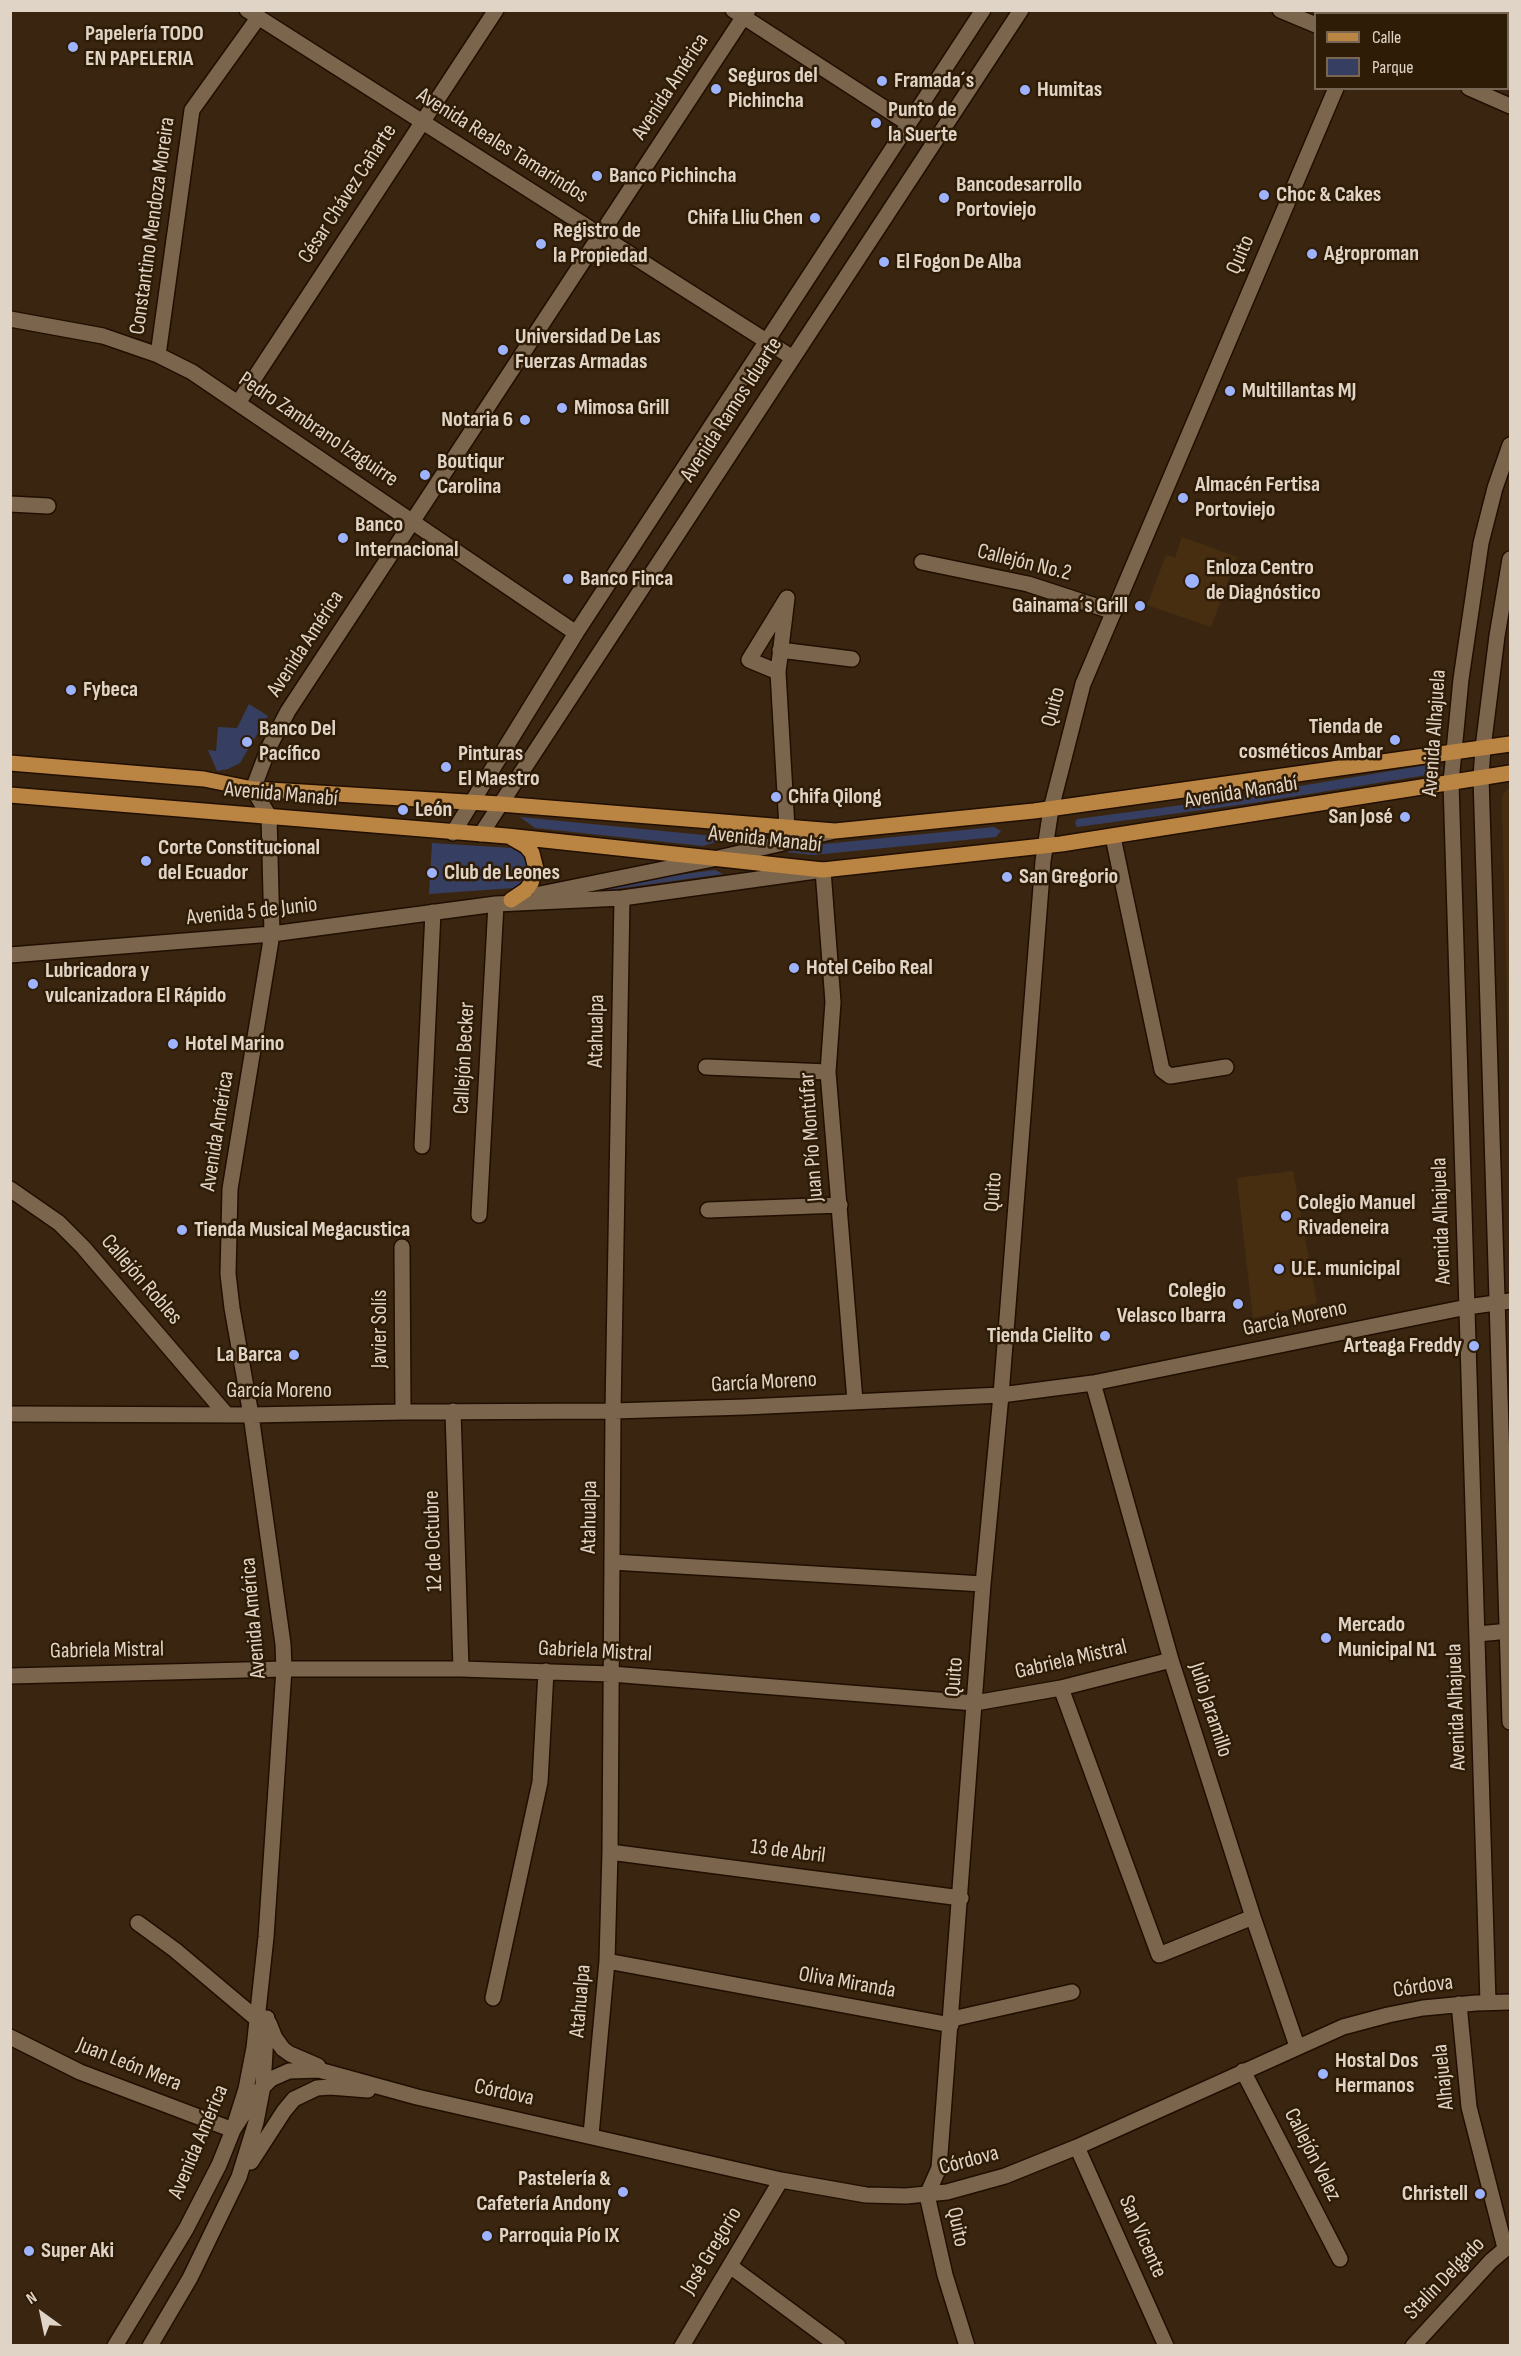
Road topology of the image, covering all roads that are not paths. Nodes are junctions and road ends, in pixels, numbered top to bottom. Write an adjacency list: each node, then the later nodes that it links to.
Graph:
1 (496, 10): 11 (street, César Chávez Cañarte)
2 (983, 10): 12 (street, Avenida Ramos Iduarte)
3 (1021, 10): 17 (street, Avenida Ramos Iduarte)
4 (1280, 10): 7 (street)
5 (741, 13): 12 (street); 13 (street, Avenida América)
6 (253, 14): 11 (street, Avenida Reales Tamarindos); 16 (street, Constantino Mendoza Moreira)
7 (1314, 24)
8 (1335, 90): 25 (street, Quito)
9 (1473, 90): 10 (street)
10 (1510, 106)
11 (423, 122): 13 (street, Avenida Reales Tamarindos); 18 (street, César Chávez Cañarte)
12 (909, 124): 15 (street, Avenida Ramos Iduarte)
13 (600, 235): 15 (street, Avenida Reales Tamarindos); 22 (street, Avenida América)
14 (10, 319): 16 (street, Pedro Zambrano Izaguirre)
15 (767, 341): 17 (street, Avenida Reales Tamarindos); 26 (street, Avenida Ramos Iduarte)
16 (158, 355): 18 (street, Pedro Zambrano Izaguirre)
17 (793, 358): 40 (street, Avenida Ramos Iduarte)
18 (238, 403): 22 (street, Pedro Zambrano Izaguirre)
19 (1510, 445): 32 (street, Avenida Alhajuela)
20 (10, 504): 21 (street)
21 (48, 506)
22 (412, 522): 26 (street, Pedro Zambrano Izaguirre); 37 (street, Avenida América)
23 (1510, 559): 31 (street)
24 (922, 562): 25 (street, Callejón No.2)
25 (1114, 612): 41 (street, Quito)
26 (576, 633): 39 (street, Avenida Ramos Iduarte)
27 (780, 650): 28 (street); 29 (street); 29 (street)
28 (852, 659)
29 (778, 672): 43 (street)
30 (1510, 744): 31 (main road, Avenida Manabí)
31 (1483, 748): 32 (main road, Avenida Manabí); 35 (street)
32 (1454, 753): 36 (street, Avenida Alhajuela); 41 (main road, Avenida Manabí)
33 (10, 763): 37 (main road, Avenida Manabí)
34 (1510, 773): 35 (main road, Avenida Manabí)
35 (1481, 777): 36 (main road, Avenida Manabí); 66 (street)
36 (1451, 782): 48 (main road, Avenida Manabí); 67 (street, Avenida Alhajuela)
37 (253, 789): 39 (main road, Avenida Manabí); 42 (street, Avenida América)
38 (10, 795): 42 (main road, Avenida Manabí)
39 (470, 803): 40 (main road, Avenida Manabí); 45 (street, Avenida Ramos Iduarte)
40 (500, 804): 43 (main road, Avenida Manabí); 46 (street, Avenida Ramos Iduarte)
41 (1051, 809): 44 (main road, Avenida Manabí); 49 (street, Quito)
42 (269, 816): 45 (main road, Avenida Manabí); 55 (street, Avenida América)
43 (787, 828): 44 (main road, Avenida Manabí)
44 (835, 831): 50 (street, Avenida 5 de Junio)
45 (453, 833): 46 (main road, Avenida Manabí)
46 (481, 834): 47 (main road, Avenida Manabí)
47 (507, 836): 50 (main road, Avenida Manabí); 53 (main road)
48 (1113, 837): 49 (main road, Avenida Manabí); 58 (street)
49 (1045, 846): 51 (main road, Avenida Manabí); 69 (street, Quito)
50 (718, 858): 51 (main road, Avenida Manabí); 53 (street, Avenida 5 de Junio)
51 (823, 870): 52 (street, Avenida 5 de Junio); 59 (street, Juan Pío Montúfar)
52 (622, 898): 53 (street, Avenida 5 de Junio); 72 (street, Atahualpa)
53 (504, 902): 54 (street, Avenida 5 de Junio); 64 (street, Callejón Becker)
54 (433, 912): 55 (street, Avenida 5 de Junio); 60 (street)
55 (272, 934): 56 (street, Avenida 5 de Junio); 76 (street, Avenida América)
56 (10, 955)
57 (706, 1067): 59 (street)
58 (1226, 1067)
59 (828, 1072): 62 (street, Juan Pío Montúfar)
60 (422, 1146)
61 (10, 1189): 75 (street, Callejón Robles)
62 (840, 1205): 63 (street); 70 (street, Juan Pío Montúfar)
63 (708, 1210)
64 (478, 1215)
65 (402, 1247): 73 (street, Javier Solís)
66 (1504, 1301): 67 (street, García Moreno); 79 (street)
67 (1467, 1307): 68 (street, García Moreno); 80 (street, Avenida Alhajuela)
68 (1093, 1383): 69 (street, García Moreno); 81 (street, Julio Jaramillo)
69 (1001, 1395): 70 (street, García Moreno); 78 (street, Quito)
70 (855, 1401): 72 (street, García Moreno)
71 (453, 1411): 72 (street, García Moreno); 73 (street, García Moreno); 83 (street, 12 de Octubre)
72 (613, 1411): 77 (street, Atahualpa)
73 (403, 1412): 76 (street, García Moreno)
74 (10, 1414): 75 (street, García Moreno)
75 (226, 1414): 76 (street, García Moreno)
76 (251, 1415): 82 (street, Avenida América)
77 (612, 1562): 78 (street); 85 (street, Atahualpa)
78 (983, 1584): 88 (street, Quito)
79 (1509, 1631): 80 (street); 89 (street)
80 (1477, 1634): 97 (street, Avenida Alhajuela)
81 (1171, 1660): 87 (street, Gabriela Mistral); 92 (street, Julio Jaramillo)
82 (284, 1669): 83 (street, Gabriela Mistral); 86 (street, Gabriela Mistral); 100 (street, Avenida América)
83 (461, 1669): 84 (street, Gabriela Mistral)
84 (546, 1671): 85 (street, Gabriela Mistral); 96 (street)
85 (611, 1674): 88 (street, Gabriela Mistral); 90 (street, Atahualpa)
86 (10, 1676)
87 (1061, 1688): 88 (street, Gabriela Mistral); 92 (street)
88 (975, 1703): 91 (street, Quito)
89 (1510, 1722)
90 (610, 1852): 91 (street, 13 de Abril); 94 (street, Atahualpa)
91 (961, 1898): 101 (street, Quito)
92 (1253, 1917): 103 (street, Julio Jaramillo)
93 (138, 1923): 100 (street)
94 (607, 1961): 101 (street, Oliva Miranda); 109 (street, Atahualpa)
95 (1072, 1992): 101 (street, Oliva Miranda)
96 (493, 1998)
97 (1488, 2002): 98 (street, Córdova); 99 (street, Córdova)
98 (1510, 2002)
99 (1460, 2004): 103 (street, Córdova); 117 (street, Alhajuela)
100 (262, 2016): 105 (street); 106 (street, Avenida América); 108 (street, Avenida América)
101 (952, 2022): 111 (street, Quito)
102 (10, 2037): 108 (street, Juan León Mera)
103 (1297, 2046): 104 (street, Córdova)
104 (1243, 2071): 110 (street, Córdova); 118 (street, Callejón Velez)
105 (355, 2078): 106 (street, Córdova); 107 (street, Córdova)
106 (263, 2086): 108 (street, Córdova); 116 (street, Avenida América)
107 (417, 2097): 109 (street, Córdova); 116 (street, Córdova)
108 (233, 2130): 120 (street, Avenida América)
109 (591, 2135): 112 (street, Córdova)
110 (1077, 2147): 113 (street, Córdova); 125 (street, San Vicente)
111 (939, 2168): 113 (street); 114 (street, Quito); 115 (street)
112 (781, 2180): 115 (street, Córdova); 119 (street, José Gregorio)
113 (947, 2192): 114 (street, Córdova)
114 (927, 2195): 115 (street, Córdova); 124 (street, Quito)
115 (906, 2196)
116 (226, 2207): 121 (street, Avenida América)
117 (1508, 2247): 126 (street, Stalin Delgado)
118 (1340, 2259)
119 (730, 2266): 122 (street, José Gregorio); 123 (street)
120 (115, 2346)
121 (150, 2346)
122 (682, 2346)
123 (838, 2346)
124 (967, 2346)
125 (1166, 2346)
126 (1413, 2346)

